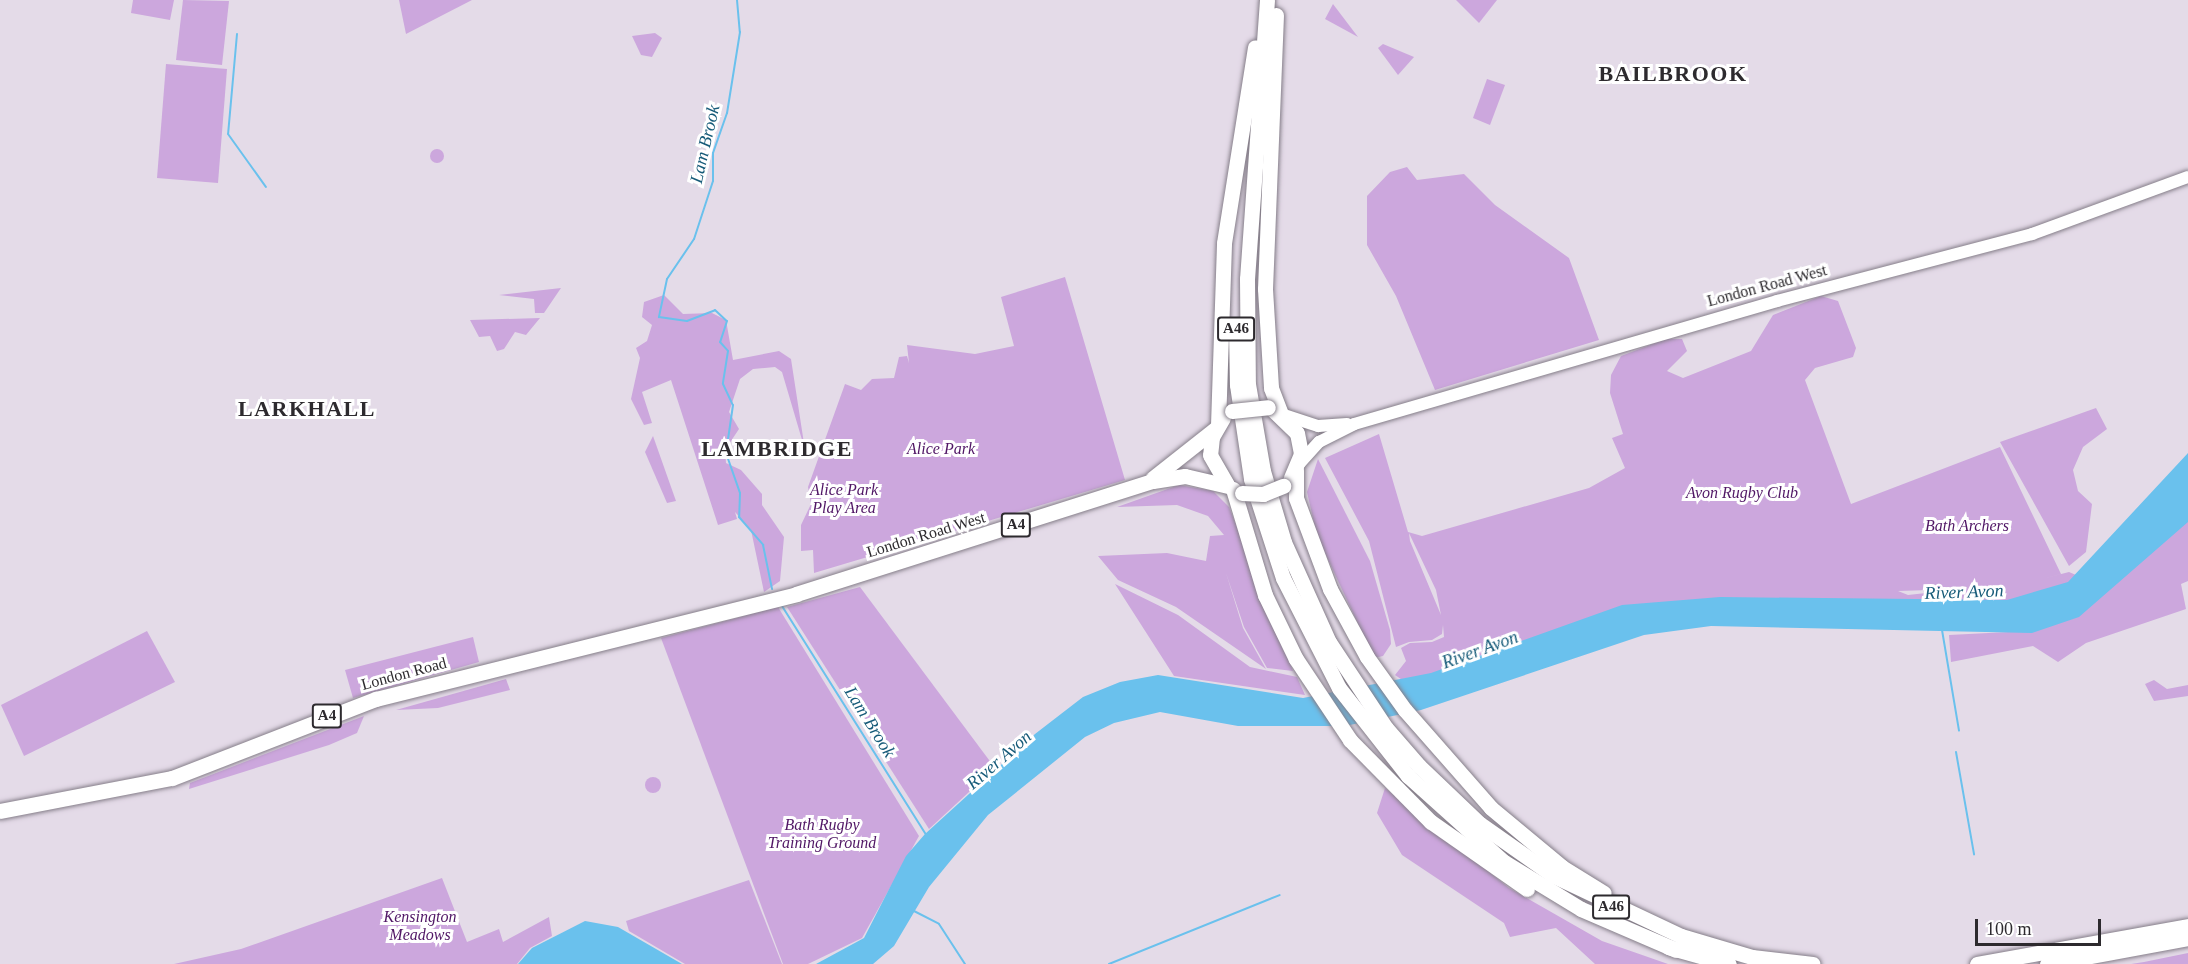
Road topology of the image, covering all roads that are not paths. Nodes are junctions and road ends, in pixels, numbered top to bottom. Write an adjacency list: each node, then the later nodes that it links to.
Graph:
1 (1259, 0): 4 (highway, A46)
2 (1267, 0): 17 (highway, A46)
3 (1276, 0): 6 (highway)
4 (1256, 45): 8 (highway); 16 (highway, A46)
5 (2188, 177): 7 (street, London Road West)
6 (1278, 411): 7 (street, London Road West); 8 (highway, A4, bridge); 9 (highway)
7 (1354, 424): 9 (street, London Road West)
8 (1216, 427): 10 (highway, London Road West / A4); 11 (highway)
9 (1297, 467): 11 (highway, A4, bridge); 17 (highway)
10 (1143, 484): 11 (highway, London Road West / A4); 12 (highway, London Road West / A4)
11 (1234, 489): 16 (highway)
12 (753, 605): 13 (highway, London Road / A4)
13 (0, 811)
14 (2188, 926): 20 (highway)
15 (2188, 938): 21 (highway)
16 (1676, 950): 18 (highway)
17 (1796, 962): 19 (highway)
18 (1729, 964)
19 (1813, 964)
20 (1977, 964)
21 (2047, 964)

